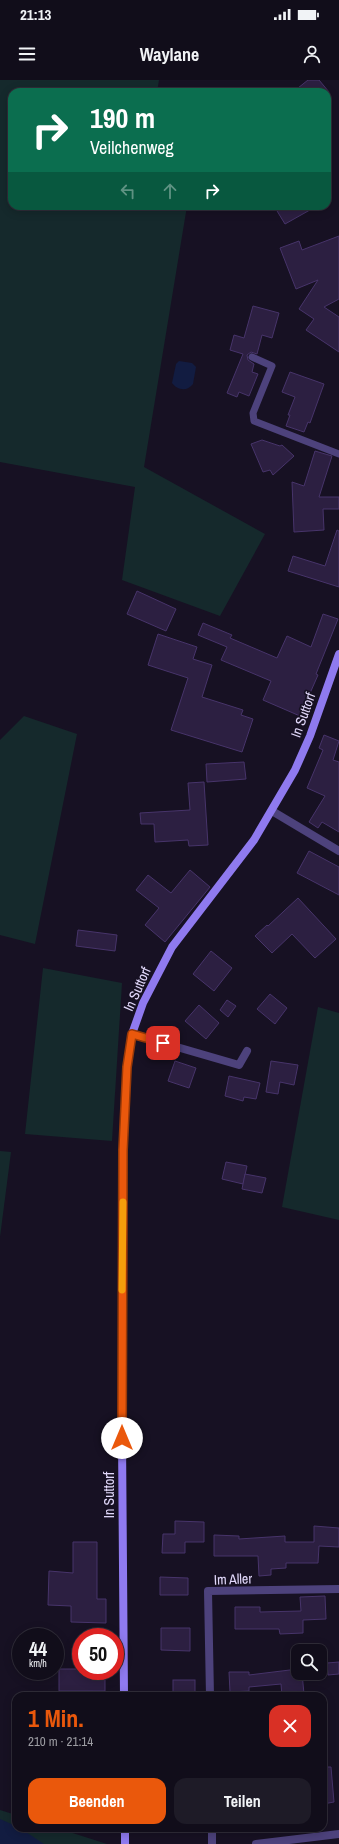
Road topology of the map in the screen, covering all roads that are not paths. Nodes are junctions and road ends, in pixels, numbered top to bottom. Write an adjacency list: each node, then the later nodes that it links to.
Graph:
1 (252, 357): 2 (lane)
2 (339, 454)
3 (339, 654): 4 (main road, In Suttorf)
4 (272, 811): 5 (street); 6 (main road, In Suttorf)
5 (339, 851)
6 (132, 1034): 7 (street); 9 (main road, In Suttorf)
7 (247, 1051)
8 (339, 1589): 10 (street, Im Aller)
9 (124, 1692)
10 (210, 1692)
11 (125, 1832): 14 (main road)
12 (212, 1832): 15 (street)
13 (339, 1834): 16 (street)
14 (125, 1844)
15 (212, 1844)
16 (256, 1844)

